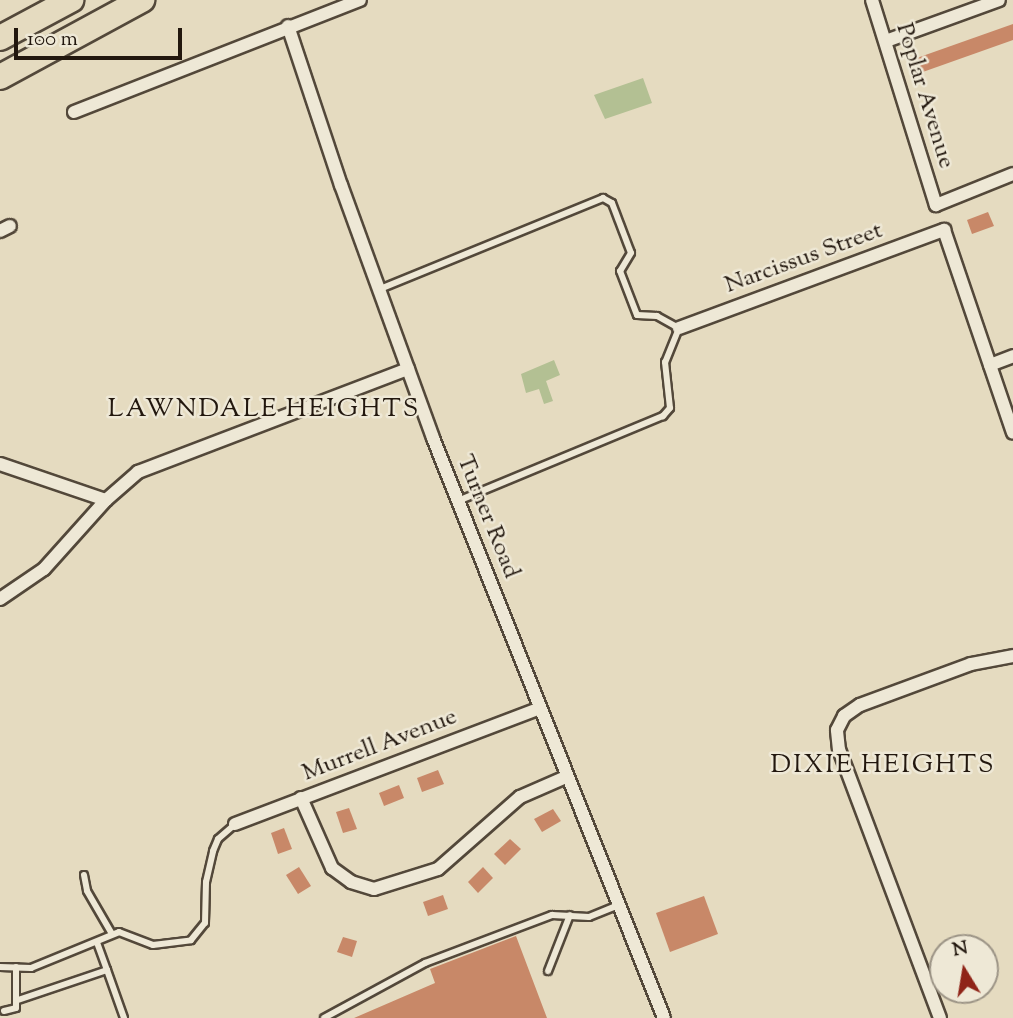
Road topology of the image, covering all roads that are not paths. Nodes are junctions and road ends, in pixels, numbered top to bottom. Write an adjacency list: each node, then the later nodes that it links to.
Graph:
1 (71, 0): 7 (highway)
2 (142, 0): 9 (highway)
3 (360, 0): 6 (street)
4 (872, 0): 8 (street, Poplar Avenue)
5 (999, 0): 8 (street)
6 (288, 26): 10 (street); 12 (street, Turner Road)
7 (0, 38)
8 (886, 41): 11 (street, Poplar Avenue)
9 (0, 76)
10 (74, 112)
11 (1013, 174)
12 (378, 290): 13 (lane); 16 (street, Turner Road)
13 (679, 328): 15 (street, Narcissus Street); 20 (lane)
14 (1013, 356): 15 (street)
15 (990, 365): 17 (street)
16 (408, 369): 19 (street); 20 (street, Turner Road)
17 (1013, 433)
18 (0, 464): 19 (street)
19 (106, 500): 21 (street)
20 (458, 501): 23 (street, Turner Road)
21 (0, 599)
22 (1013, 656): 41 (street)
23 (540, 708): 24 (street, Turner Road); 25 (street, Murrell Avenue)
24 (566, 777): 25 (street); 28 (street, Turner Road)
25 (300, 798): 26 (street, Murrell Avenue)
26 (234, 824): 30 (lane)
27 (84, 875): 30 (lane)
28 (618, 905): 29 (lane); 40 (street, Turner Road)
29 (570, 915): 35 (lane); 39 (lane)
30 (112, 934): 31 (lane)
31 (97, 943): 33 (lane); 34 (lane)
32 (0, 967): 33 (lane)
33 (16, 967): 36 (lane)
34 (107, 970): 36 (lane); 38 (lane)
35 (548, 971)
36 (18, 1000): 37 (lane)
37 (4, 1011)
38 (124, 1018)
39 (324, 1018)
40 (664, 1018)
41 (940, 1018)

